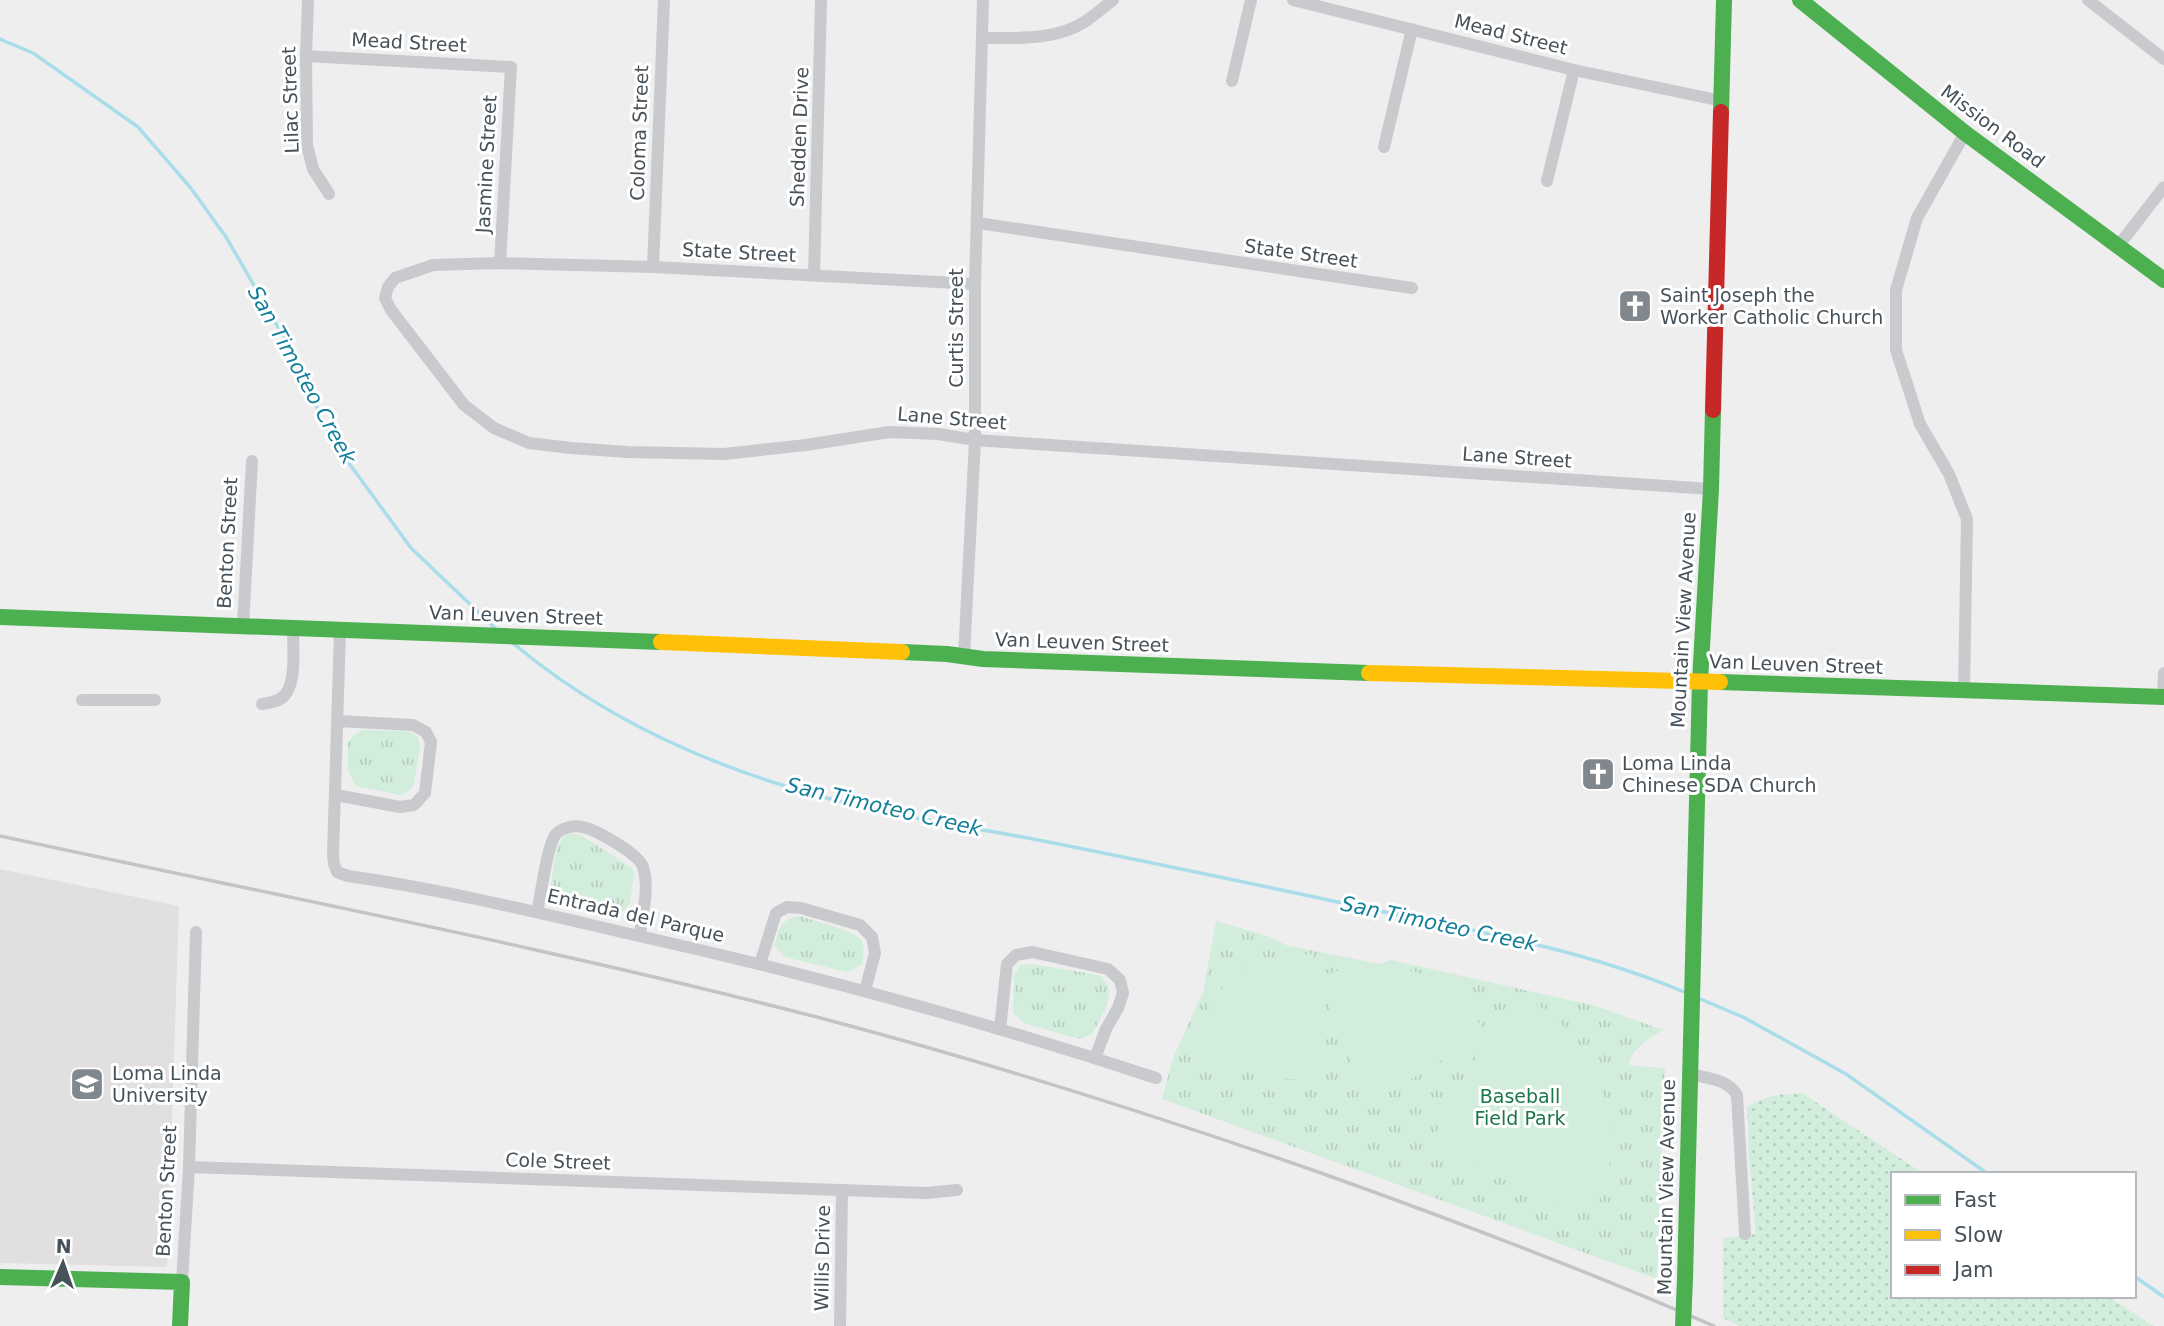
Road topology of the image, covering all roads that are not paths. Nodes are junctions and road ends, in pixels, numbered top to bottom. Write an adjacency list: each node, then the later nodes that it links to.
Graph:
1 (308, 0): 13 (street, Lilac Street)
2 (664, 0): 27 (street, Coloma Street)
3 (821, 0): 28 (street, Shedden Drive)
4 (983, 0): 12 (street, Curtis Street)
5 (1112, 0): 12 (street)
6 (1251, 0): 17 (street)
7 (1293, 0): 11 (street, Mead Street)
8 (1724, 0): 18 (street, Mountain View Avenue)
9 (1800, 0): 19 (street, Mission Road)
10 (2088, 0): 14 (street)
11 (1412, 29): 16 (street, Mead Street); 20 (street)
12 (982, 38): 24 (street, Curtis Street)
13 (306, 56): 15 (street, Mead Street); 23 (street, Lilac Street)
14 (2164, 59)
15 (511, 67): 26 (street, Jasmine Street)
16 (1574, 69): 18 (street, Mead Street); 21 (street)
17 (1232, 81)
18 (1721, 101): 34 (street, Mountain View Avenue)
19 (1965, 133): 25 (street, Mission Road); 42 (street)
20 (1384, 148)
21 (1547, 181)
22 (2164, 187): 25 (street)
23 (329, 194)
24 (978, 223): 30 (street, Curtis Street); 31 (street, State Street)
25 (2119, 245): 29 (street, Mission Road)
26 (500, 263): 27 (street, State Street); 32 (street, Lane Street)
27 (653, 267): 28 (street, State Street)
28 (814, 275): 30 (street, State Street)
29 (2164, 280)
30 (975, 284): 32 (street, Curtis Street)
31 (1412, 288)
32 (975, 440): 34 (street, Lane Street); 39 (street, Curtis Street)
33 (252, 461): 36 (street, Benton Street)
34 (1711, 489): 41 (street, Mountain View Avenue)
35 (0, 617): 36 (street, Van Leuven Street)
36 (243, 626): 37 (street, Van Leuven Street)
37 (293, 629): 38 (street, Van Leuven Street); 46 (street)
38 (340, 631): 39 (street, Van Leuven Street); 47 (street, Entrada del Parque)
39 (964, 657): 41 (street, Van Leuven Street)
40 (2164, 673): 43 (street)
41 (1700, 681): 42 (street, Van Leuven Street); 56 (street, Mountain View Avenue)
42 (1964, 691): 43 (street, Van Leuven Street)
43 (2164, 697)
44 (82, 699): 45 (street)
45 (155, 700)
46 (262, 704)
47 (338, 721): 48 (street, Entrada del Parque); 48 (street)
48 (336, 795): 49 (street, Entrada del Parque)
49 (537, 912): 51 (street, Entrada del Parque); 51 (street)
50 (196, 932): 58 (street, Benton Street)
51 (640, 936): 52 (street, Entrada del Parque)
52 (760, 964): 53 (street, Entrada del Parque); 53 (street)
53 (865, 991): 54 (street, Entrada del Parque)
54 (1000, 1028): 55 (street, Entrada del Parque); 55 (street)
55 (1095, 1058): 57 (street, Entrada del Parque)
56 (1690, 1074): 61 (street); 66 (street, Mountain View Avenue, bridge)
57 (1156, 1078)
58 (189, 1167): 60 (street, Cole Street); 63 (street, Benton Street)
59 (957, 1189): 60 (street, Cole Street)
60 (842, 1190): 65 (street, Willis Drive)
61 (1745, 1234)
62 (0, 1277): 63 (street)
63 (182, 1282): 64 (street, Benton Street)
64 (180, 1326)
65 (840, 1326)
66 (1683, 1326)

